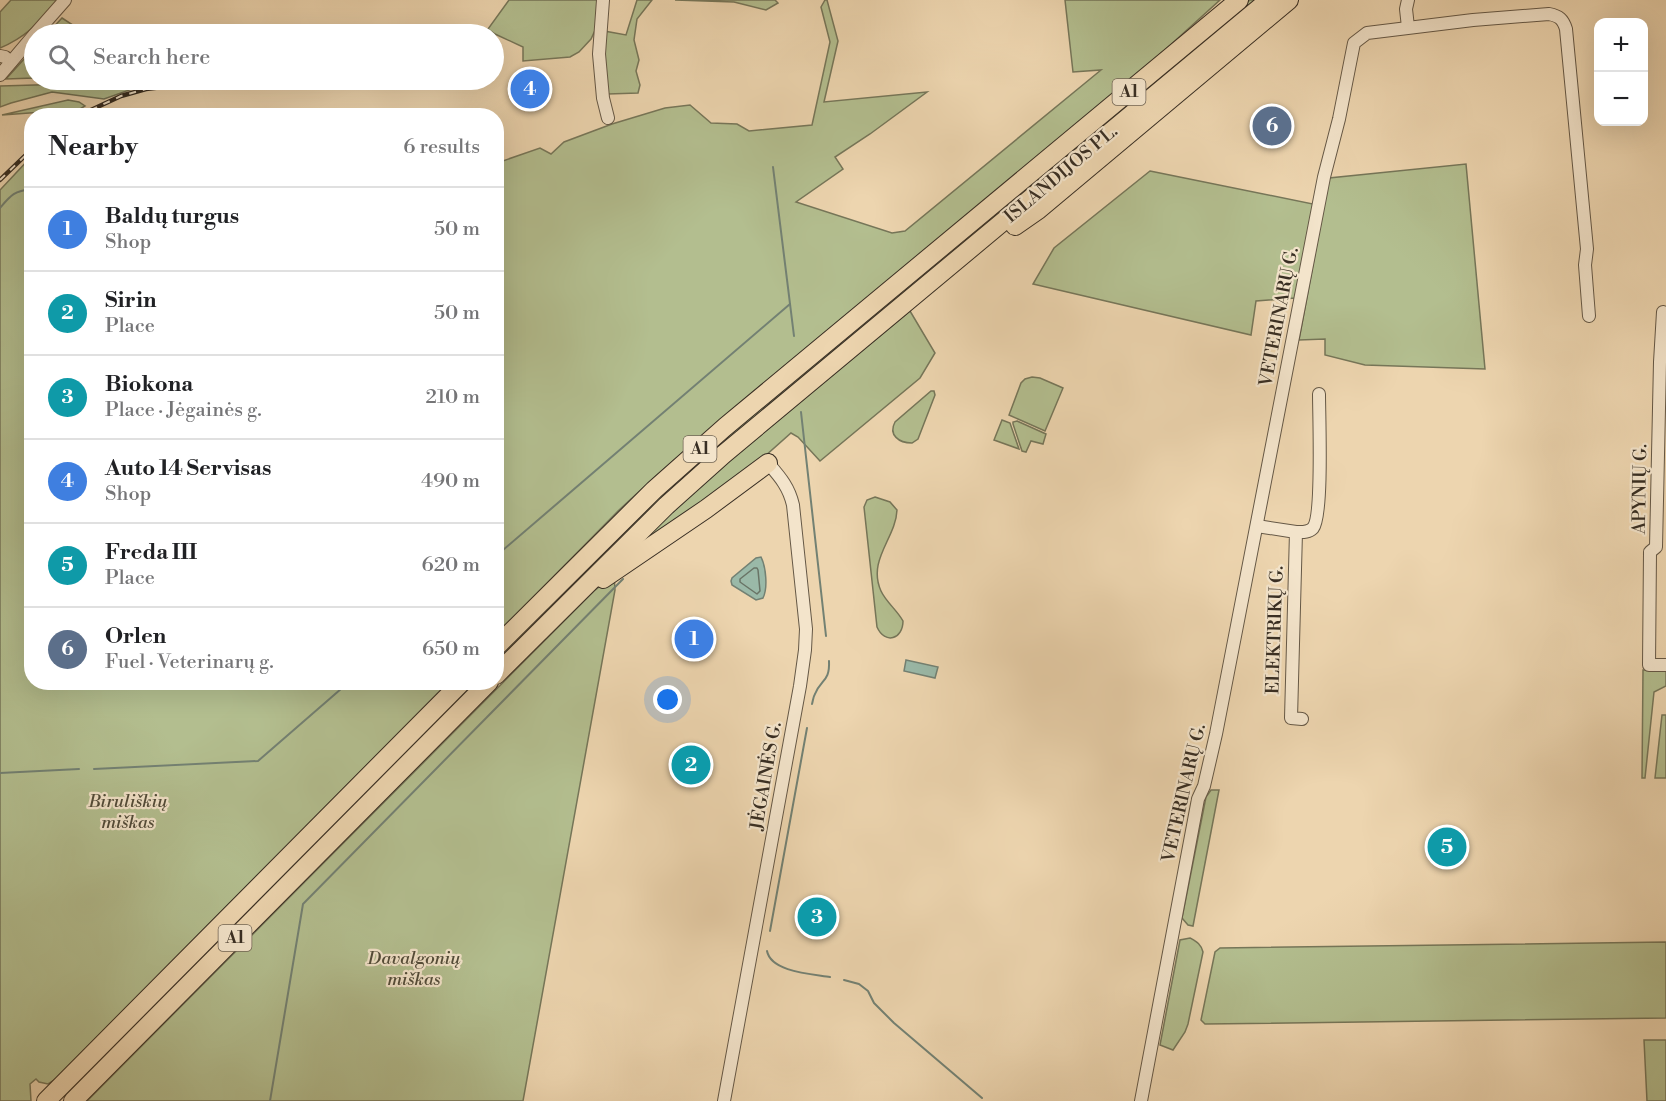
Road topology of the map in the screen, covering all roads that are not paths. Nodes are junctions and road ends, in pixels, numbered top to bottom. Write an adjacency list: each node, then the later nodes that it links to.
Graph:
1 (65, 0): 7 (street)
2 (603, 0): 12 (street)
3 (1239, 0): 22 (highway, ISLANDIJOS PL. / A1)
4 (1269, 0): 13 (highway, ISLANDIJOS PL. / A1)
5 (1289, 0): 13 (highway)
6 (1408, 0): 8 (street)
7 (44, 24)
8 (1408, 27): 15 (street, VETERINARŲ G.); 19 (street, VETERINARŲ G.)
9 (24, 44): 10 (street)
10 (6, 59): 11 (street)
11 (0, 75)
12 (608, 118)
13 (920, 291): 21 (highway, ISLANDIJOS PL. / A1)
14 (1662, 311): 17 (street, APYNIŲ G.)
15 (1589, 316)
16 (1319, 394): 20 (street)
17 (1663, 427): 23 (street, APYNIŲ G.)
18 (768, 463): 21 (highway); 30 (street, JĖGAINĖS G.)
19 (1257, 526): 20 (street); 31 (street, VETERINARŲ G.)
20 (1296, 532): 27 (street, ELEKTRIKŲ G.)
21 (567, 603): 24 (highway, A1)
22 (504, 639)
23 (1666, 665)
24 (504, 667)
25 (454, 690): 28 (highway, A1)
26 (481, 690): 29 (highway, A1)
27 (1302, 719)
28 (46, 1101)
29 (73, 1101)
30 (724, 1101)
31 (1141, 1101)

